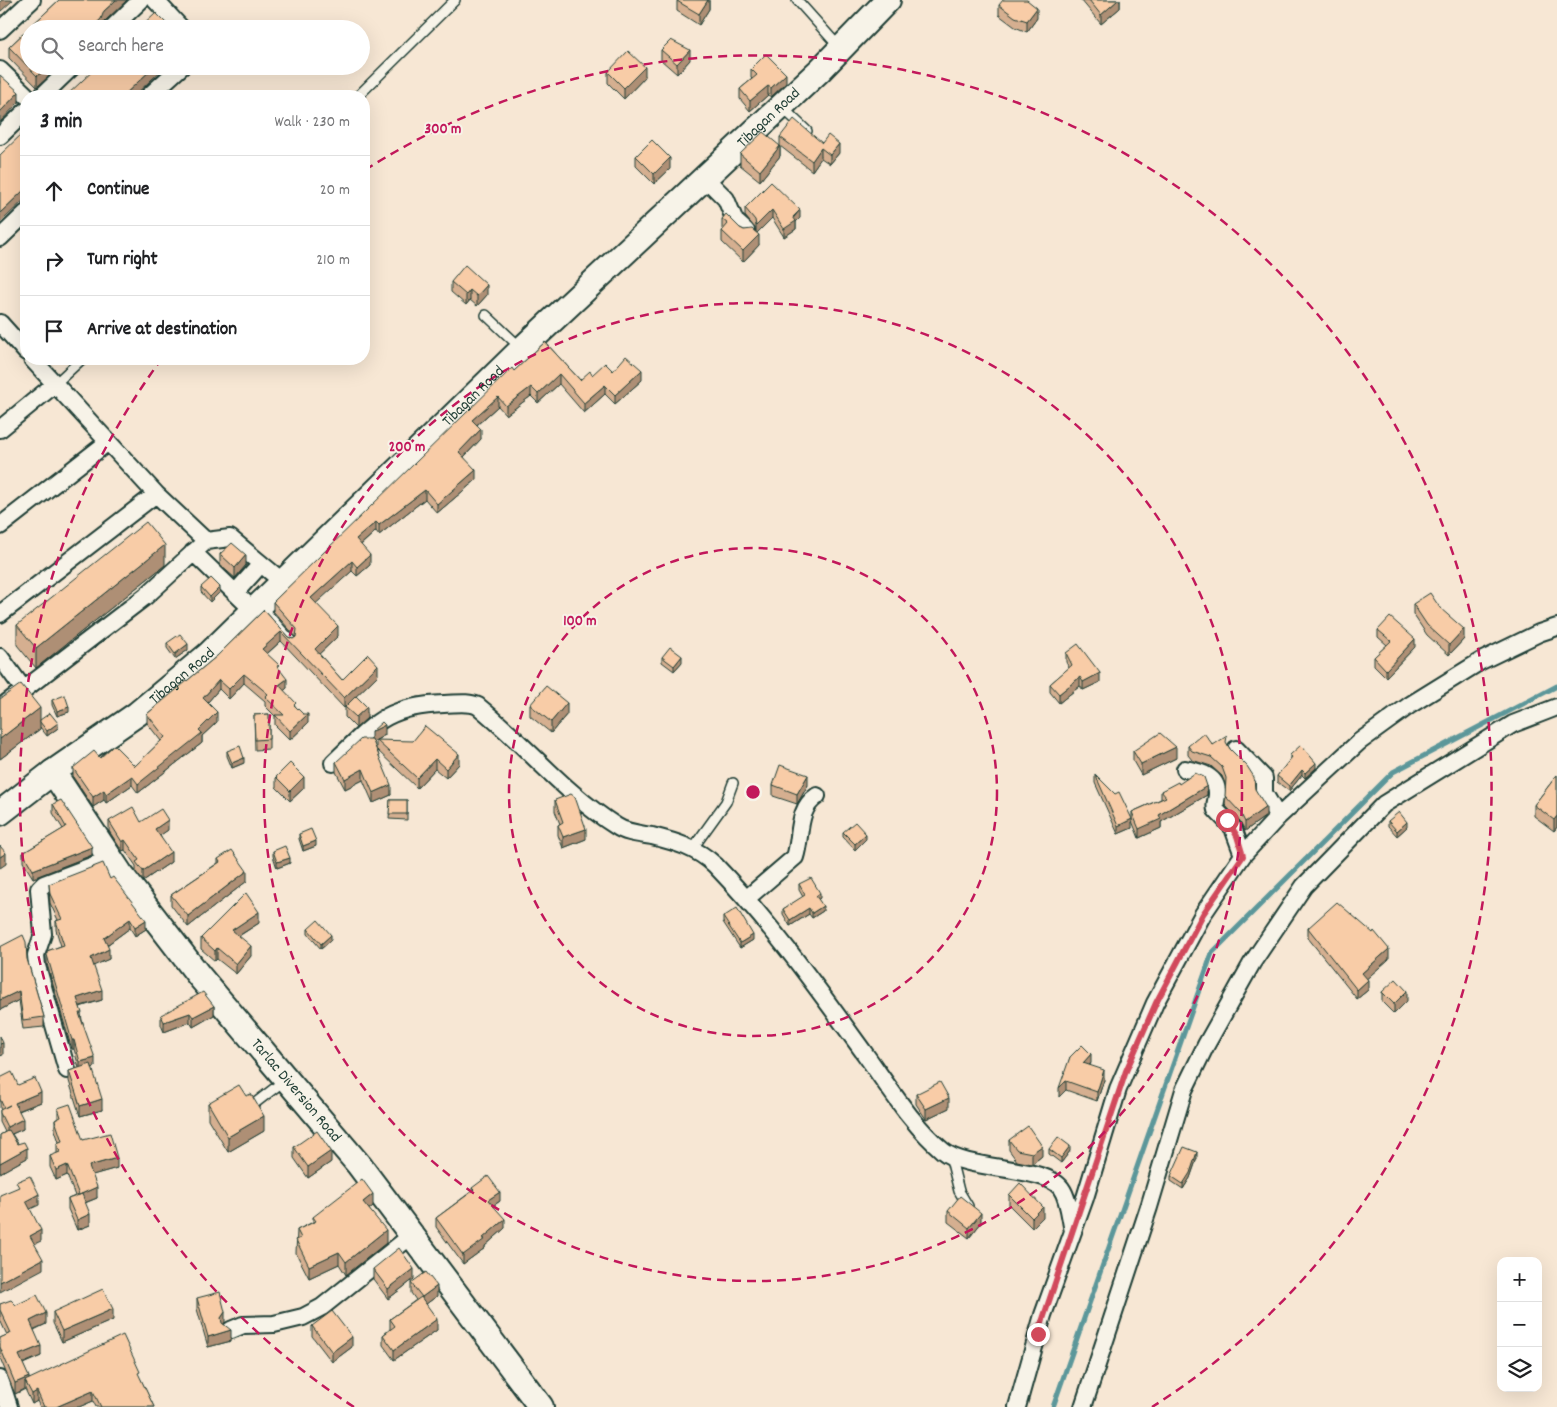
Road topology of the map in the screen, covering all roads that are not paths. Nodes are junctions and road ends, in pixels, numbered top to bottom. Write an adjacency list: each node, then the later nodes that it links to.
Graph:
1 (32, 0): 9 (street)
2 (141, 0): 7 (street)
3 (155, 0): 8 (street)
4 (455, 0): 17 (lane)
5 (797, 0): 10 (lane)
6 (888, 0): 10 (main road, Tibagan Road)
7 (120, 20)
8 (174, 20)
9 (0, 30)
10 (840, 49): 18 (main road, Tibagan Road)
11 (0, 70): 14 (street)
12 (64, 75): 15 (street)
13 (172, 75): 16 (street)
14 (21, 90)
15 (48, 90)
16 (156, 90)
17 (364, 90)
18 (780, 105): 21 (lane); 22 (main road, Tibagan Road)
19 (20, 117): 20 (street)
20 (0, 136)
21 (814, 137)
22 (705, 178): 24 (street); 29 (main road, Tibagan Road)
23 (20, 219): 25 (street)
24 (746, 231)
25 (0, 238)
26 (486, 315): 29 (lane)
27 (2, 328): 28 (street)
28 (20, 346)
29 (522, 349): 40 (main road, Tibagan Road)
30 (38, 365): 32 (street)
31 (76, 365): 32 (lane)
32 (55, 384): 33 (street); 34 (street)
33 (0, 429)
34 (108, 442): 35 (street); 36 (street)
35 (156, 494): 37 (street); 43 (street)
36 (0, 526)
37 (206, 541): 38 (street); 39 (street)
38 (193, 552): 41 (street); 47 (street)
39 (261, 564): 40 (street); 41 (street)
40 (283, 582): 42 (main road, Tibagan Road)
41 (235, 593): 42 (street)
42 (257, 608): 45 (lane); 53 (main road, Tibagan Road)
43 (0, 614)
44 (1557, 628): 57 (street)
45 (292, 642)
46 (0, 657): 47 (street)
47 (24, 690): 49 (street)
48 (1557, 707): 74 (street)
49 (0, 708)
50 (1236, 749): 57 (street)
51 (332, 763): 58 (street)
52 (1185, 769): 59 (street)
53 (53, 772): 56 (main road, Tibagan Road); 60 (main road, Tarlac Diversion Road)
54 (733, 783): 58 (lane)
55 (817, 796): 61 (street)
56 (0, 813)
57 (1278, 817): 59 (street)
58 (693, 848): 61 (street)
59 (1243, 856): 67 (street)
60 (110, 859): 62 (street); 63 (main road, Tarlac Diversion Road)
61 (746, 899): 65 (street)
62 (67, 1070)
63 (285, 1080): 64 (lane); 68 (main road, Tarlac Diversion Road)
64 (254, 1104)
65 (950, 1155): 66 (lane); 67 (street)
66 (978, 1214)
67 (1073, 1231): 73 (street)
68 (412, 1235): 69 (street); 72 (main road, Tarlac Diversion Road)
69 (231, 1330)
70 (0, 1379): 71 (street)
71 (9, 1407)
72 (541, 1407)
73 (1017, 1407)
74 (1083, 1407)

